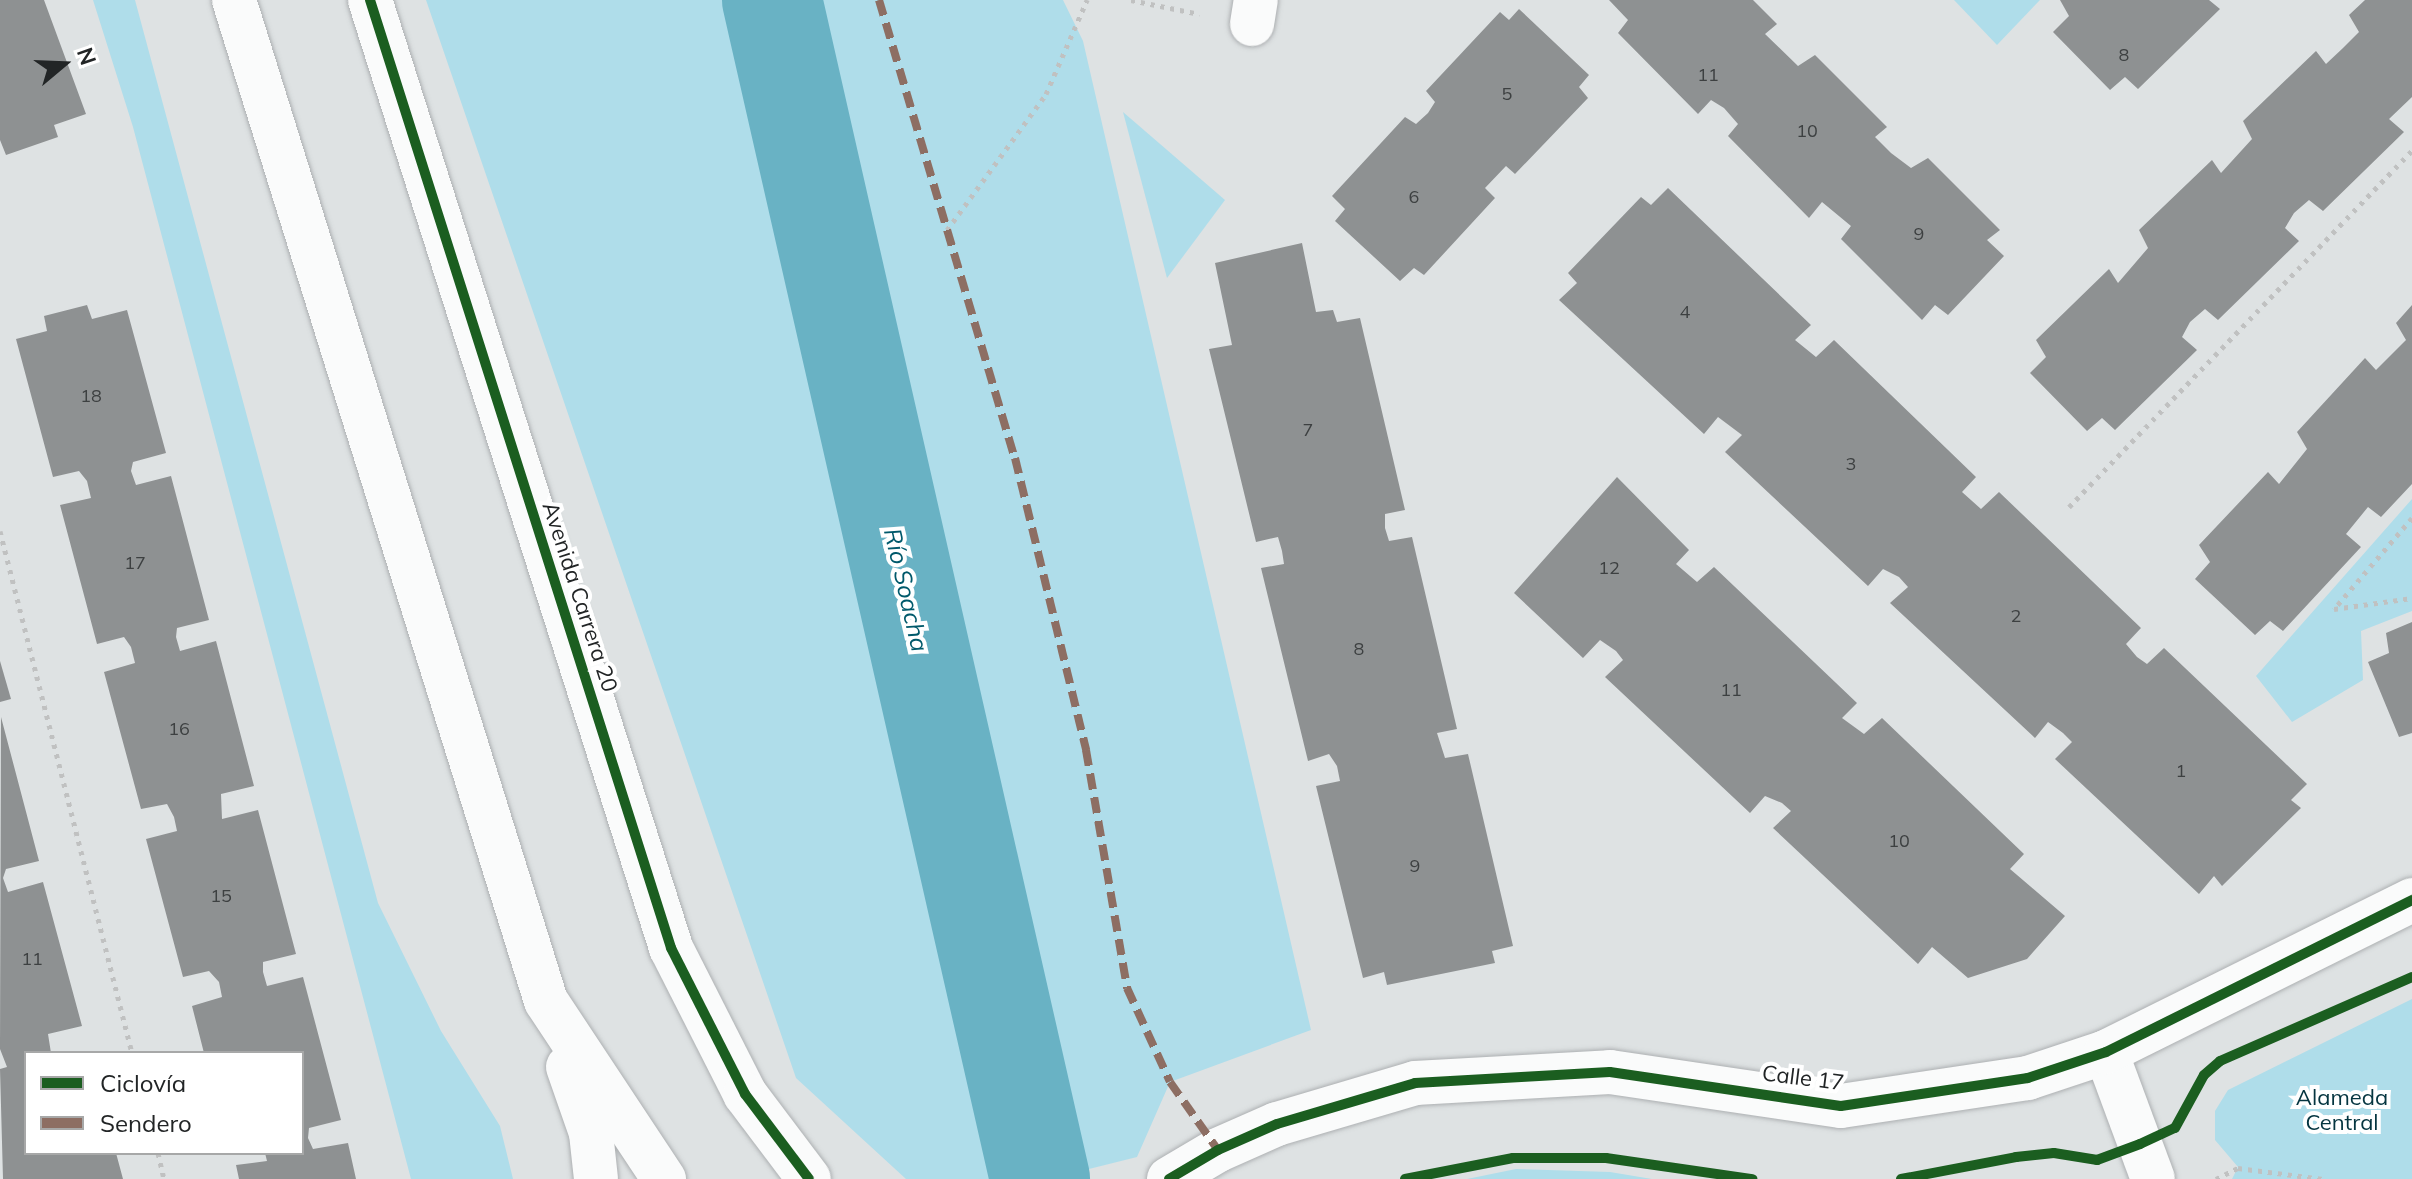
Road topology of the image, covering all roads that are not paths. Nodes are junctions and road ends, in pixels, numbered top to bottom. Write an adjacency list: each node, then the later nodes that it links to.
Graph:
1 (234, 0): 4 (street)
2 (370, 0): 9 (street, Avenida Carrera 20)
3 (2412, 900): 5 (street, Calle 17)
4 (546, 1001): 7 (street); 8 (street)
5 (2106, 1052): 6 (street, Calle 17); 11 (street)
6 (1223, 1164): 10 (street, Calle 17)
7 (596, 1179)
8 (664, 1179)
9 (809, 1179)
10 (1169, 1179)
11 (2153, 1179)

